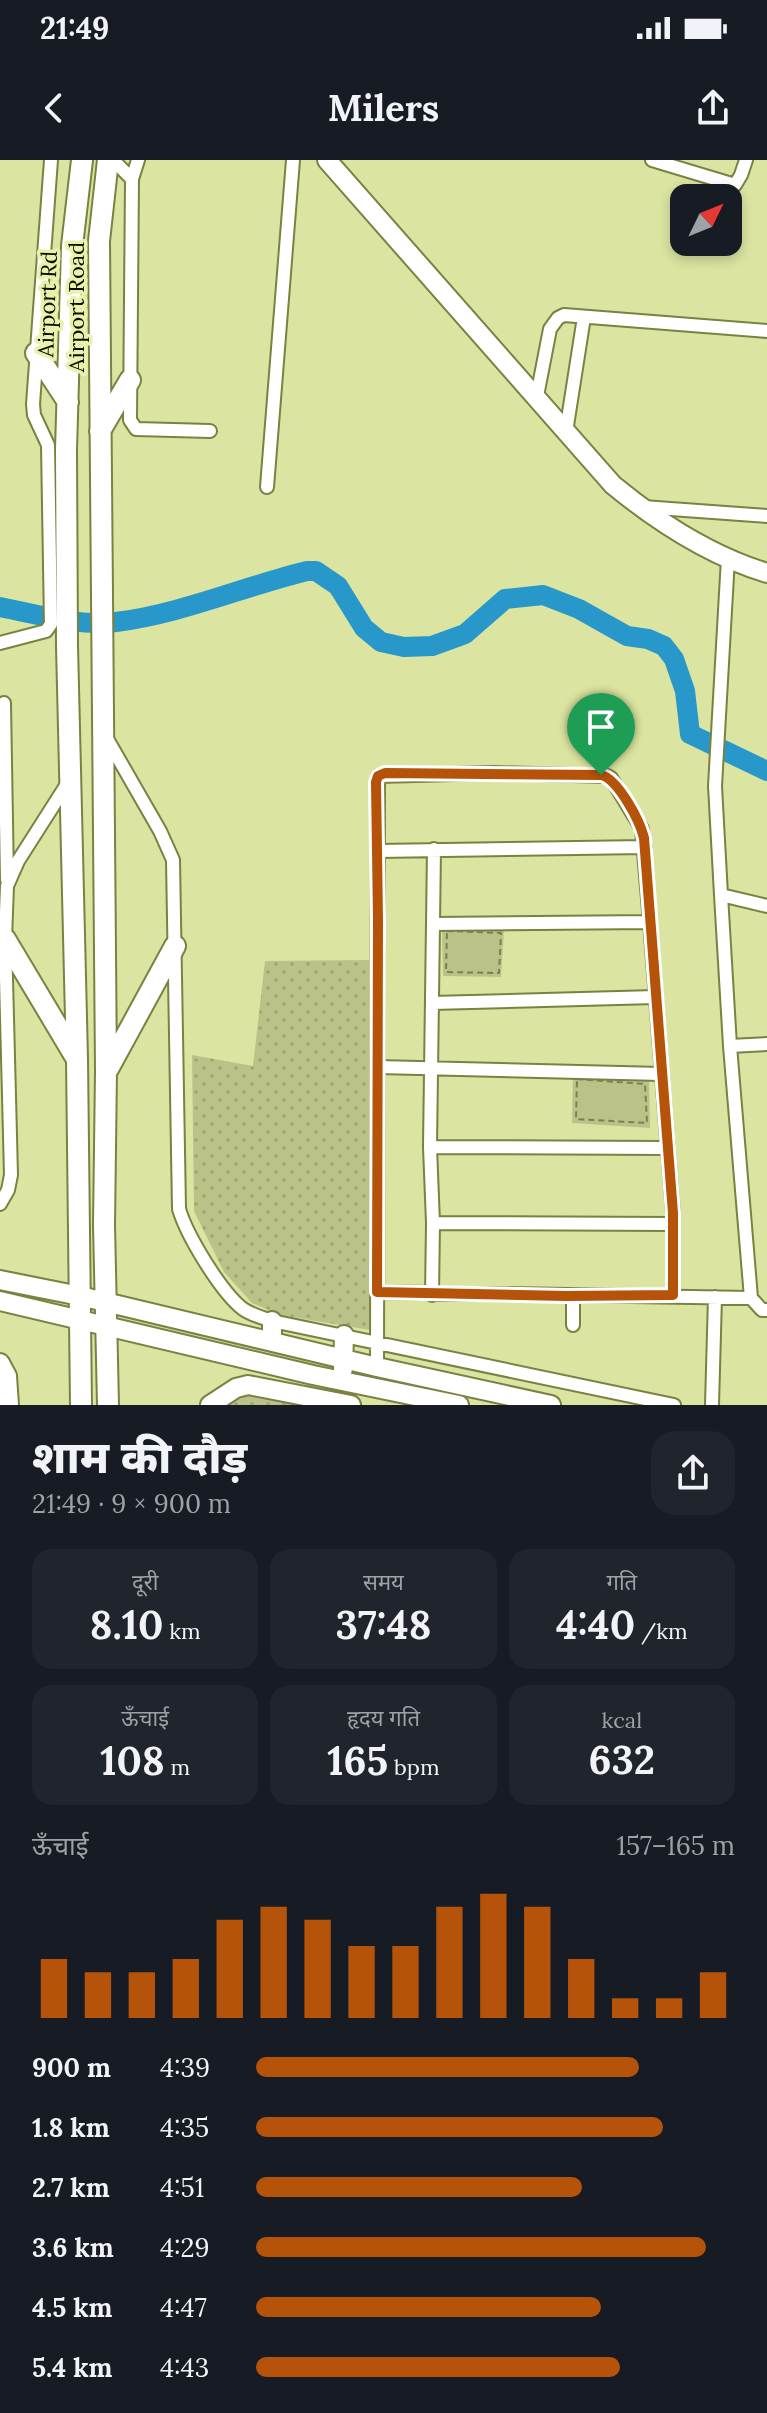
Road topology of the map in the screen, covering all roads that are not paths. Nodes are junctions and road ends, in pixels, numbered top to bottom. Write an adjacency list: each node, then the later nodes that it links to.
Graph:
1 (51, 160): 12 (street)
2 (82, 160): 15 (main road, Airport Rd)
3 (111, 160): 9 (street); 16 (main road, Airport Road)
4 (138, 160): 9 (street)
5 (293, 160): 19 (street)
6 (327, 160): 14 (street)
7 (652, 160): 8 (street)
8 (746, 160)
9 (132, 179): 13 (street)
10 (584, 317): 11 (street); 14 (street); 18 (street)
11 (767, 331)
12 (36, 353): 15 (main road); 24 (street)
13 (130, 380): 16 (main road); 17 (street)
14 (537, 396): 18 (street)
15 (68, 402): 27 (main road, Airport Rd)
16 (100, 431): 26 (main road, Airport Road)
17 (210, 431)
18 (566, 432): 20 (street)
19 (267, 487)
20 (640, 507): 21 (street); 22 (street)
21 (767, 516)
22 (728, 558): 23 (street); 32 (street)
23 (767, 573)
24 (0, 643)
25 (4, 703): 31 (street)
26 (102, 731): 37 (street); 45 (main road, Airport Road)
27 (71, 778): 31 (street); 42 (main road, Airport Rd)
28 (645, 847): 29 (street); 30 (street); 34 (street)
29 (434, 849): 30 (street); 35 (street)
30 (378, 851): 43 (street)
31 (7, 886): 36 (street)
32 (721, 895): 33 (street); 41 (street)
33 (767, 906)
34 (650, 922): 35 (street); 38 (street)
35 (433, 924): 39 (street)
36 (5, 939): 42 (main road); 49 (street)
37 (175, 946): 45 (main road); 64 (street)
38 (655, 997): 39 (street); 46 (street)
39 (432, 1003): 44 (street)
40 (767, 1044): 41 (street)
41 (730, 1046): 59 (street)
42 (77, 1059): 56 (main road, Airport Rd)
43 (378, 1067): 44 (street); 53 (street)
44 (431, 1068): 46 (street); 47 (street)
45 (106, 1071): 61 (main road, Airport Road)
46 (661, 1074): 48 (street)
47 (430, 1147): 48 (street); 50 (street)
48 (667, 1148): 51 (street)
49 (0, 1204)
50 (433, 1223): 51 (street); 54 (street)
51 (673, 1224): 55 (street)
52 (0, 1280): 56 (street)
53 (377, 1292): 54 (street); 68 (street)
54 (432, 1295): 57 (street)
55 (673, 1295): 57 (street); 58 (street)
56 (80, 1296): 61 (street); 63 (main road, Airport Rd)
57 (573, 1296): 66 (street)
58 (715, 1297): 59 (street); 85 (street)
59 (751, 1298): 62 (street)
60 (0, 1301): 63 (street)
61 (107, 1302): 65 (main road, Airport Road); 69 (street)
62 (767, 1310)
63 (81, 1319): 65 (street); 79 (main road)
64 (272, 1321): 67 (street); 69 (street)
65 (107, 1324): 72 (street); 80 (main road, Airport Road)
66 (573, 1325)
67 (344, 1335): 68 (street); 70 (street)
68 (376, 1341): 73 (street); 84 (street)
69 (272, 1342): 70 (street)
70 (342, 1359): 73 (street); 74 (street)
71 (0, 1363): 78 (street)
72 (270, 1365): 74 (street); 75 (street)
73 (377, 1367): 83 (street)
74 (345, 1381): 76 (street); 77 (street)
75 (266, 1386): 77 (street); 81 (street)
76 (378, 1397): 82 (street)
77 (348, 1404)
78 (9, 1405)
79 (81, 1405)
80 (108, 1405)
81 (210, 1405)
82 (459, 1405)
83 (551, 1405)
84 (674, 1405)
85 (712, 1405)

